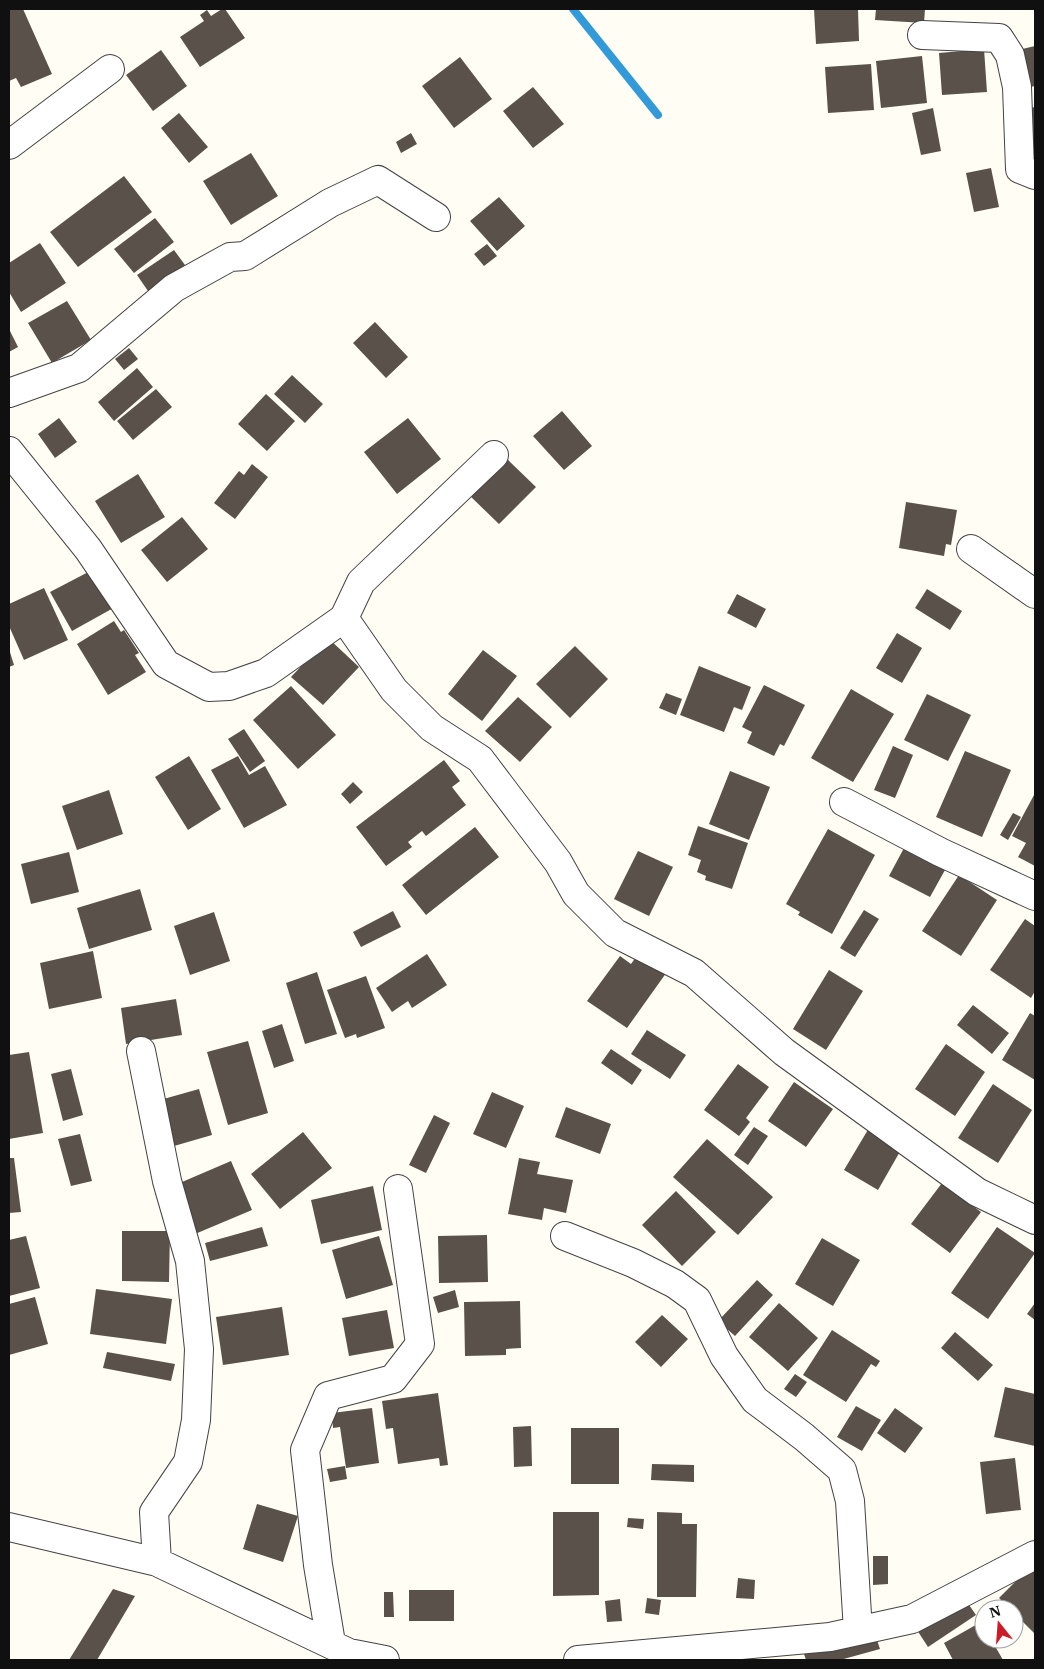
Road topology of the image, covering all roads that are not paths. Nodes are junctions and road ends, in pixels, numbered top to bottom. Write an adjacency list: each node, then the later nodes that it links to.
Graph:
1 (922, 35): 4 (street)
2 (110, 69): 3 (street)
3 (9, 145)
4 (1035, 175)
5 (436, 217): 6 (street)
6 (9, 393)
7 (9, 451): 11 (street)
8 (494, 455): 11 (street)
9 (971, 549): 10 (street)
10 (1035, 594)
11 (344, 618): 16 (street)
12 (844, 802): 13 (street)
13 (1035, 896)
14 (141, 1051): 20 (street)
15 (398, 1189): 22 (street)
16 (1035, 1220)
17 (565, 1236): 21 (street)
18 (9, 1528): 20 (street)
19 (1035, 1555): 21 (street)
20 (158, 1562): 22 (street)
21 (858, 1631): 23 (street)
22 (331, 1643): 24 (street)
23 (676, 1656): 25 (street)
24 (375, 1659)
25 (578, 1660)

